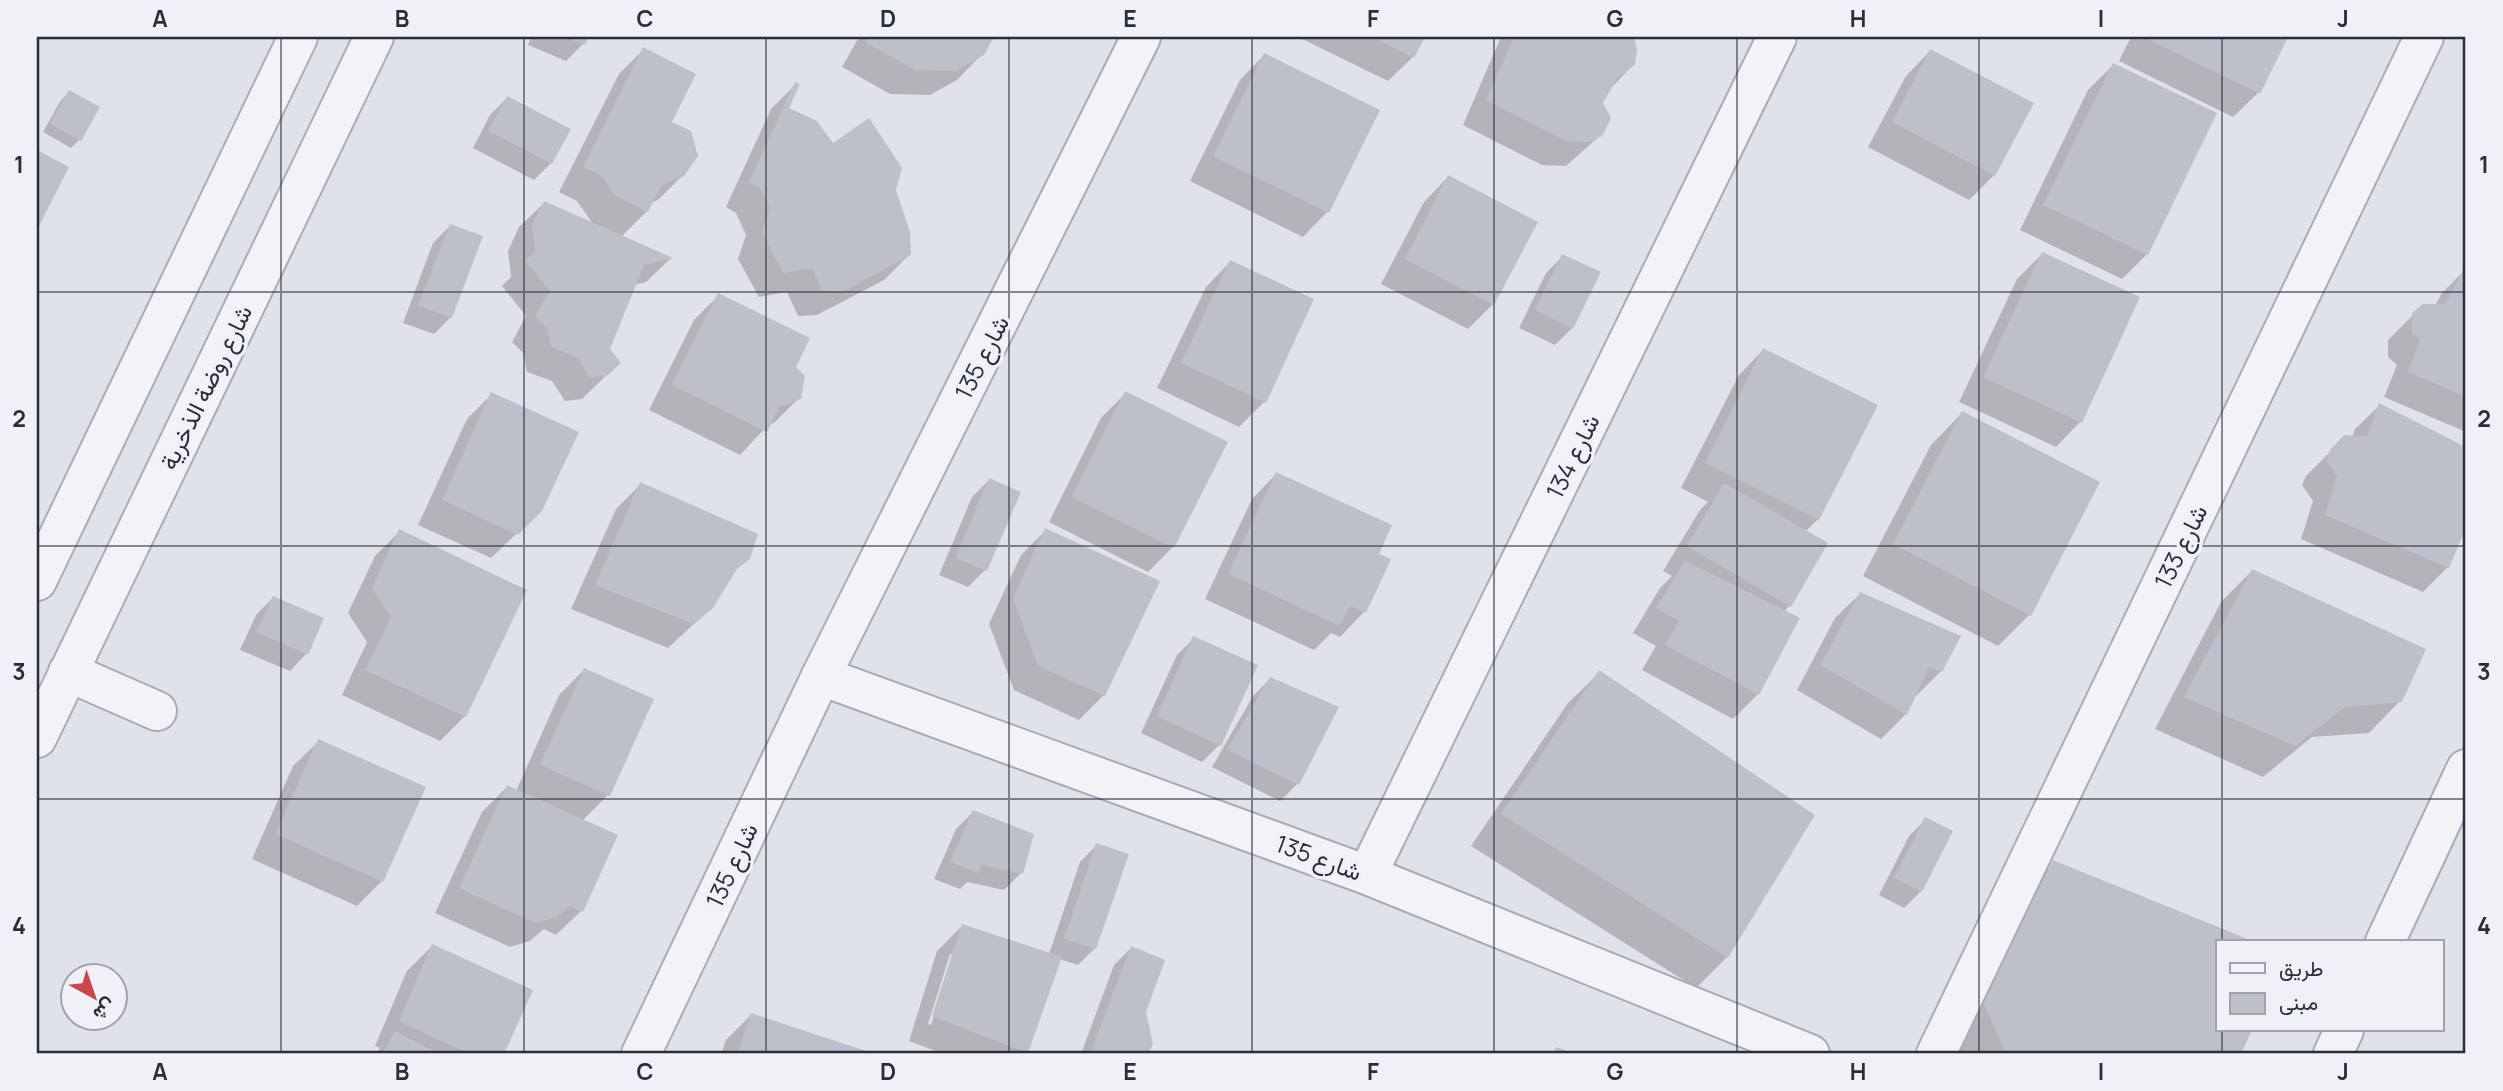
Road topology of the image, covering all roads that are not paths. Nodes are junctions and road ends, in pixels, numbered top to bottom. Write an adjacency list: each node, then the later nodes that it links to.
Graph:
1 (298, 37): 6 (street)
2 (374, 37): 7 (street, شارع روضة الذخرية)
3 (1140, 37): 8 (street, شارع 135)
4 (1777, 37): 12 (street, شارع 134)
5 (2424, 37): 17 (street, شارع 133)
6 (37, 581)
7 (68, 672): 9 (street); 10 (street, شارع روضة الذخرية)
8 (821, 676): 12 (street, شارع 135); 15 (street, شارع 135)
9 (157, 711)
10 (37, 738)
11 (2466, 769): 13 (street)
12 (1367, 874): 16 (street, شارع 135)
13 (2386, 940)
14 (2343, 1032): 18 (street)
15 (641, 1054)
16 (1810, 1054)
17 (1936, 1054)
18 (2333, 1054)

